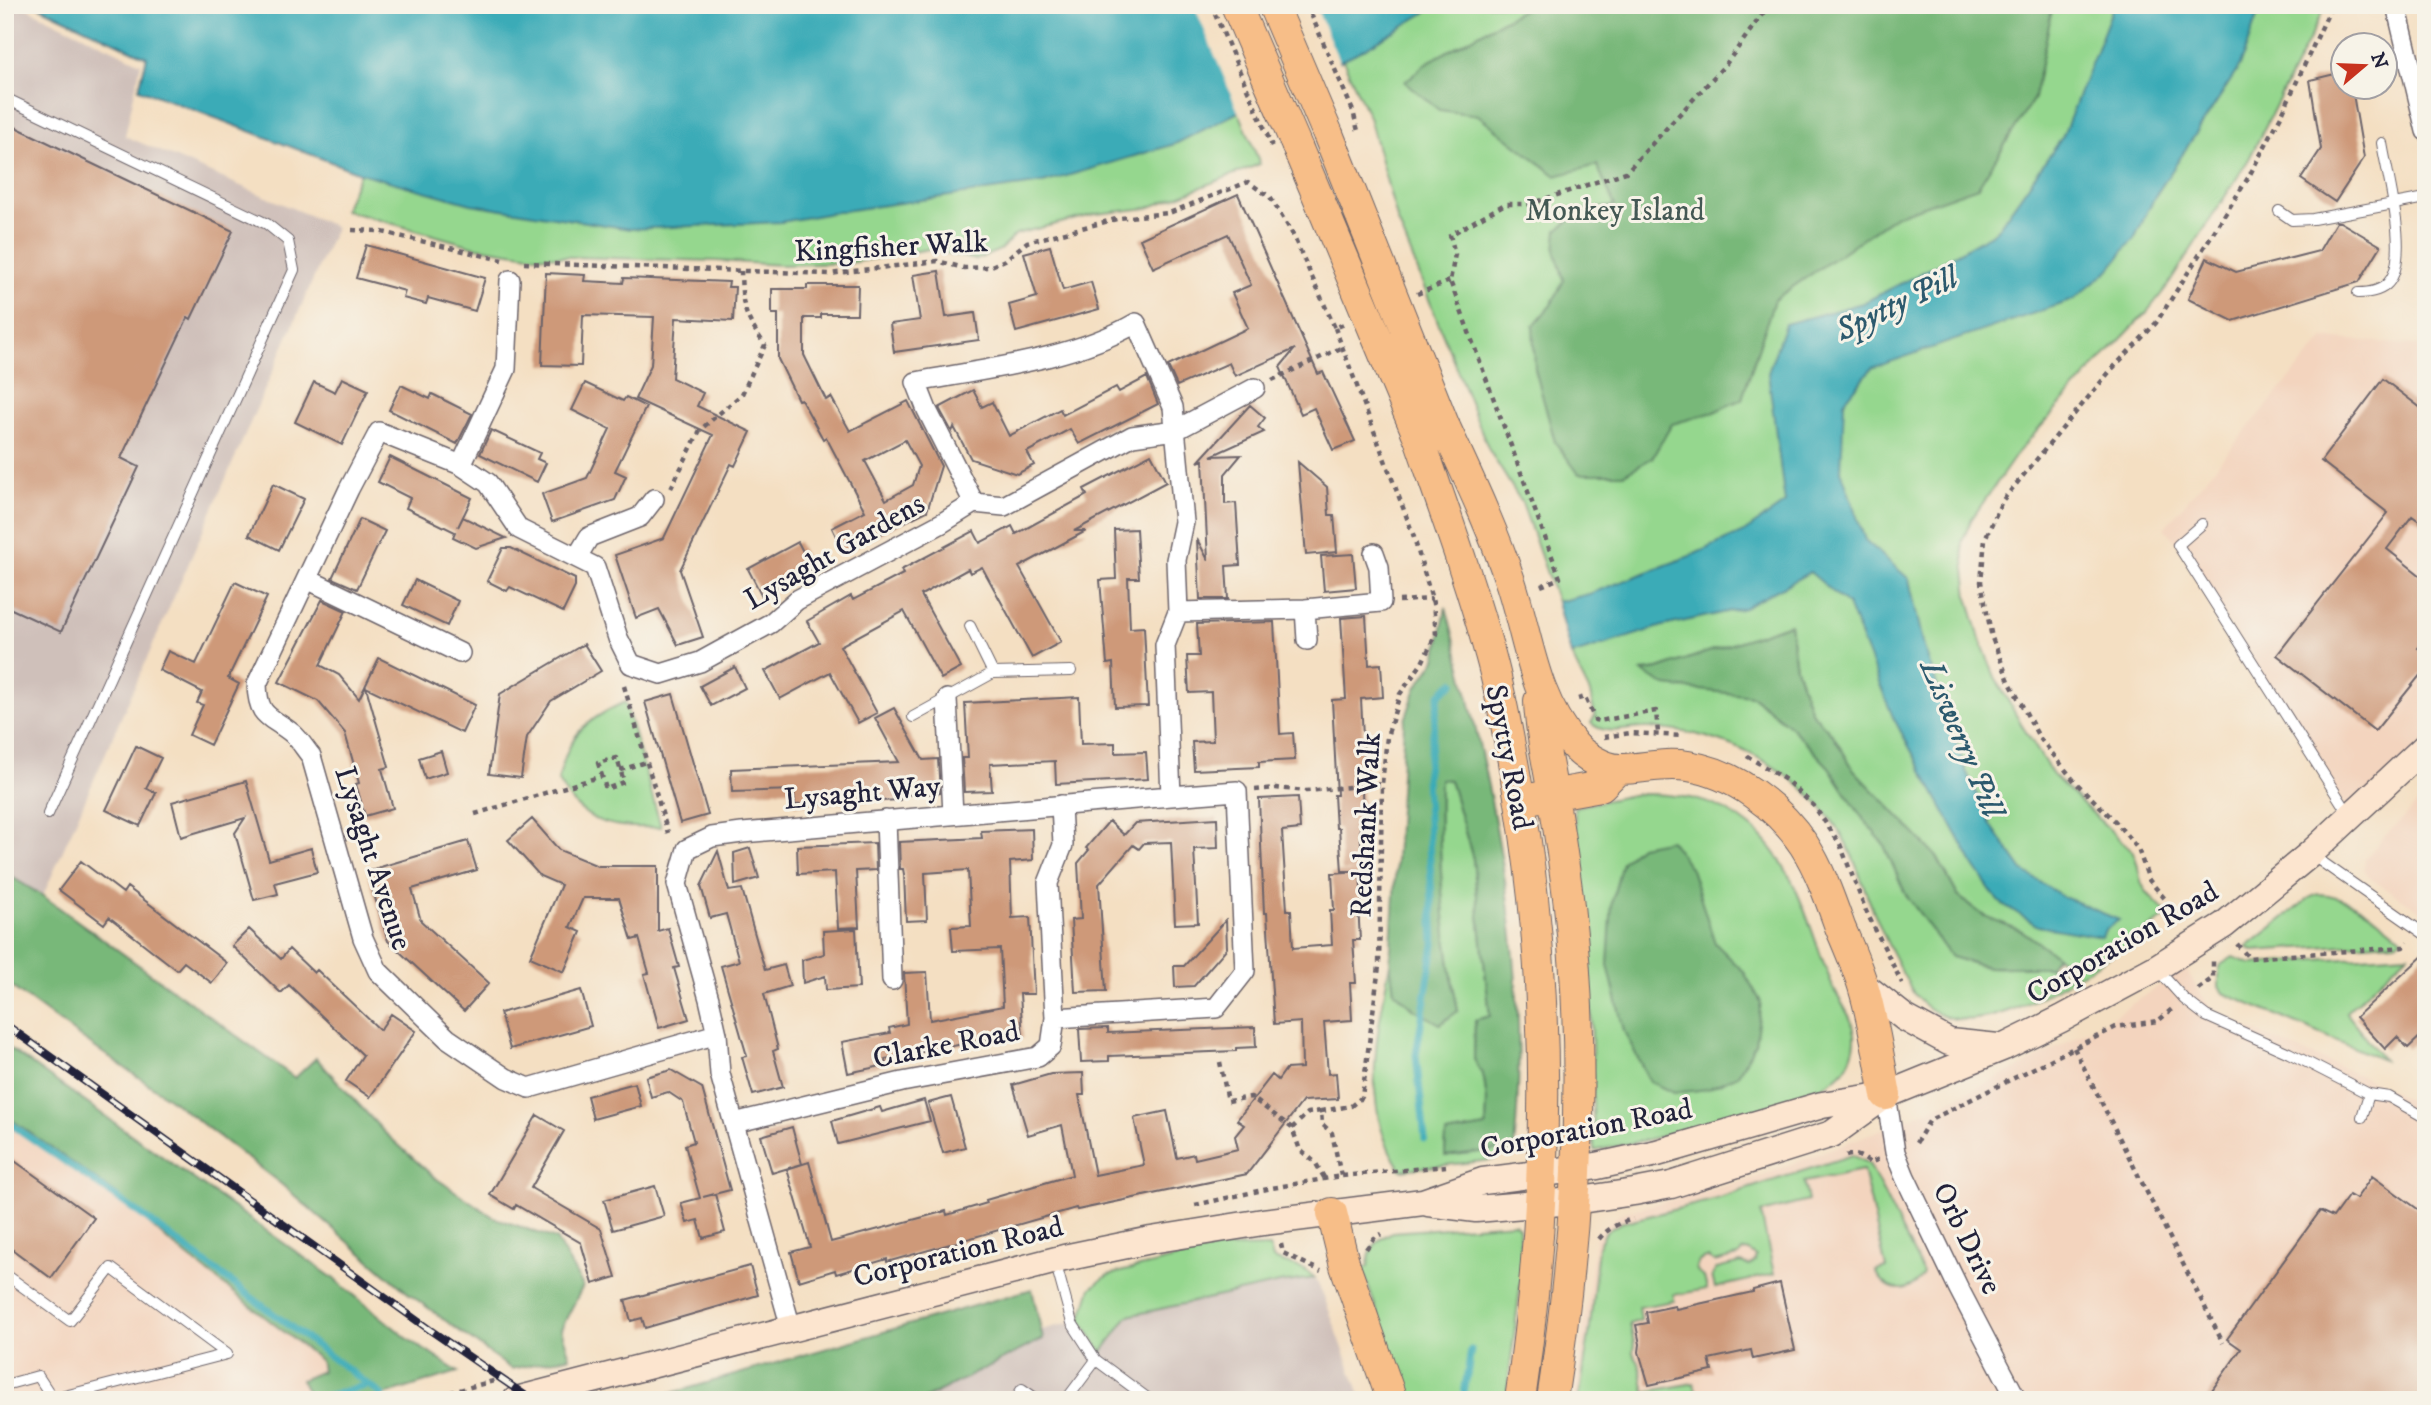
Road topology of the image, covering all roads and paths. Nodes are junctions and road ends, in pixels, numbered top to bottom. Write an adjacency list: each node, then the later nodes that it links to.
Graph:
1 (1236, 5): 24 (main road, Spytty Road, bridge)
2 (1273, 5): 24 (main road, bridge)
3 (1769, 5): 16 (path)
4 (2332, 5): 67 (path)
5 (2396, 5): 7 (street)
6 (5, 98): 60 (lane)
7 (2422, 98): 8 (street)
8 (2426, 131)
9 (2382, 143): 11 (lane)
10 (2426, 198): 11 (lane)
11 (2393, 205): 12 (lane); 17 (lane)
12 (2279, 211)
13 (352, 230): 14 (path, Kingfisher Walk)
14 (741, 271): 20 (path, Kingfisher Walk); 26 (path)
15 (510, 280): 25 (street)
16 (1450, 281): 18 (path); 32 (path)
17 (2358, 293)
18 (1414, 296)
19 (1354, 320): 20 (path)
20 (1335, 328): 21 (path, Redshank Walk)
21 (1343, 347): 22 (path); 33 (path, Redshank Walk)
22 (1255, 388): 23 (street)
23 (1176, 429): 27 (street); 27 (street); 36 (street)
24 (1432, 433): 44 (main road); 58 (main road, Spytty Road)
25 (461, 465): 30 (street, Lysaght Avenue); 31 (street, Lysaght Avenue)
26 (654, 499): 30 (street)
27 (974, 503): 40 (street, Lysaght Gardens)
28 (2202, 524): 63 (lane)
29 (1374, 553): 34 (street)
30 (577, 556): 40 (street, Lysaght Avenue)
31 (307, 579): 39 (street); 77 (street, Lysaght Avenue)
32 (1541, 586)
33 (1432, 599): 34 (path); 54 (path, Redshank Walk)
34 (1381, 602): 35 (street)
35 (1306, 609): 36 (street); 38 (street)
36 (1178, 612): 57 (street)
37 (970, 625): 42 (lane)
38 (1307, 640)
39 (460, 653)
40 (631, 664)
41 (1071, 671): 42 (lane)
42 (993, 673): 45 (lane)
43 (624, 686): 50 (path)
44 (1538, 686): 52 (main road); 56 (main road)
45 (947, 699): 47 (lane); 62 (street)
46 (1578, 699): 48 (path)
47 (913, 718)
48 (1658, 733)
49 (2426, 746): 63 (street, Corporation Road)
50 (646, 762): 51 (path); 65 (path)
51 (620, 770): 53 (path); 53 (path)
52 (1617, 770): 56 (main road); 74 (main road)
53 (602, 776): 61 (path)
54 (1382, 784): 55 (path); 84 (path, Redshank Walk)
55 (1237, 791): 57 (street, Lysaght Way); 76 (street)
56 (1553, 795): 58 (main road); 92 (main road)
57 (1171, 796): 59 (street, Lysaght Way)
58 (1520, 801): 93 (main road, Spytty Road)
59 (1061, 805): 62 (street, Lysaght Way); 76 (street, Clarke Road)
60 (48, 814)
61 (475, 814)
62 (953, 814): 64 (street, Lysaght Way)
63 (2351, 816): 66 (street, Corporation Road)
64 (886, 820): 72 (street); 77 (street, Lysaght Way)
65 (668, 833)
66 (2310, 854): 68 (lane); 69 (street, Corporation Road)
67 (2180, 925)
68 (2422, 932): 70 (path, Corporation Road)
69 (2214, 946): 71 (street, Corporation Road); 73 (path, Corporation Road)
70 (2230, 951)
71 (2164, 963): 78 (street, Corporation Road); 81 (lane)
72 (892, 980)
73 (2208, 982)
74 (1863, 985): 78 (street); 82 (main road)
75 (2164, 1016): 79 (path)
76 (1055, 1018): 88 (street, Clarke Road)
77 (717, 1034): 88 (street, Lysaght Way)
78 (2004, 1047): 82 (street, Corporation Road)
79 (2074, 1048): 85 (path); 106 (path)
80 (1220, 1062): 89 (path)
81 (2370, 1094): 86 (lane); 87 (lane)
82 (1886, 1095): 92 (street, Corporation Road); 97 (street, Corporation Road); 118 (street, Orb Drive)
83 (1936, 1108): 85 (path)
84 (1321, 1111): 89 (path); 94 (path)
85 (1940, 1115): 90 (path)
86 (2362, 1117)
87 (2426, 1118)
88 (734, 1123): 105 (street, Lysaght Way)
89 (1292, 1128): 95 (path)
90 (1917, 1143)
91 (1455, 1166): 94 (path, Corporation Road)
92 (1576, 1169): 93 (street, Corporation Road); 97 (main road)
93 (1542, 1173): 98 (street, Corporation Road); 99 (main road, Spytty Road)
94 (1341, 1176): 95 (path, Corporation Road)
95 (1325, 1179): 96 (path, Corporation Road)
96 (1272, 1188)
97 (1574, 1201): 99 (street, Corporation Road); 117 (main road)
98 (1423, 1202): 99 (street, Corporation Road); 100 (street, Corporation Road)
99 (1541, 1204): 116 (main road, Spytty Road)
100 (1332, 1213): 102 (street, Corporation Road); 115 (main road)
101 (1281, 1243): 103 (path)
102 (1054, 1261): 105 (street, Corporation Road); 107 (lane)
103 (1323, 1272)
104 (5, 1274): 108 (lane)
105 (791, 1328): 109 (street, Corporation Road)
106 (2222, 1343)
107 (1096, 1360): 113 (lane); 114 (lane)
108 (5, 1385)
109 (511, 1389): 110 (path)
110 (421, 1400)
111 (1015, 1400): 112 (lane)
112 (1038, 1400)
113 (1066, 1400)
114 (1150, 1400)
115 (1392, 1400)
116 (1520, 1400)
117 (1552, 1400)
118 (2017, 1400)

